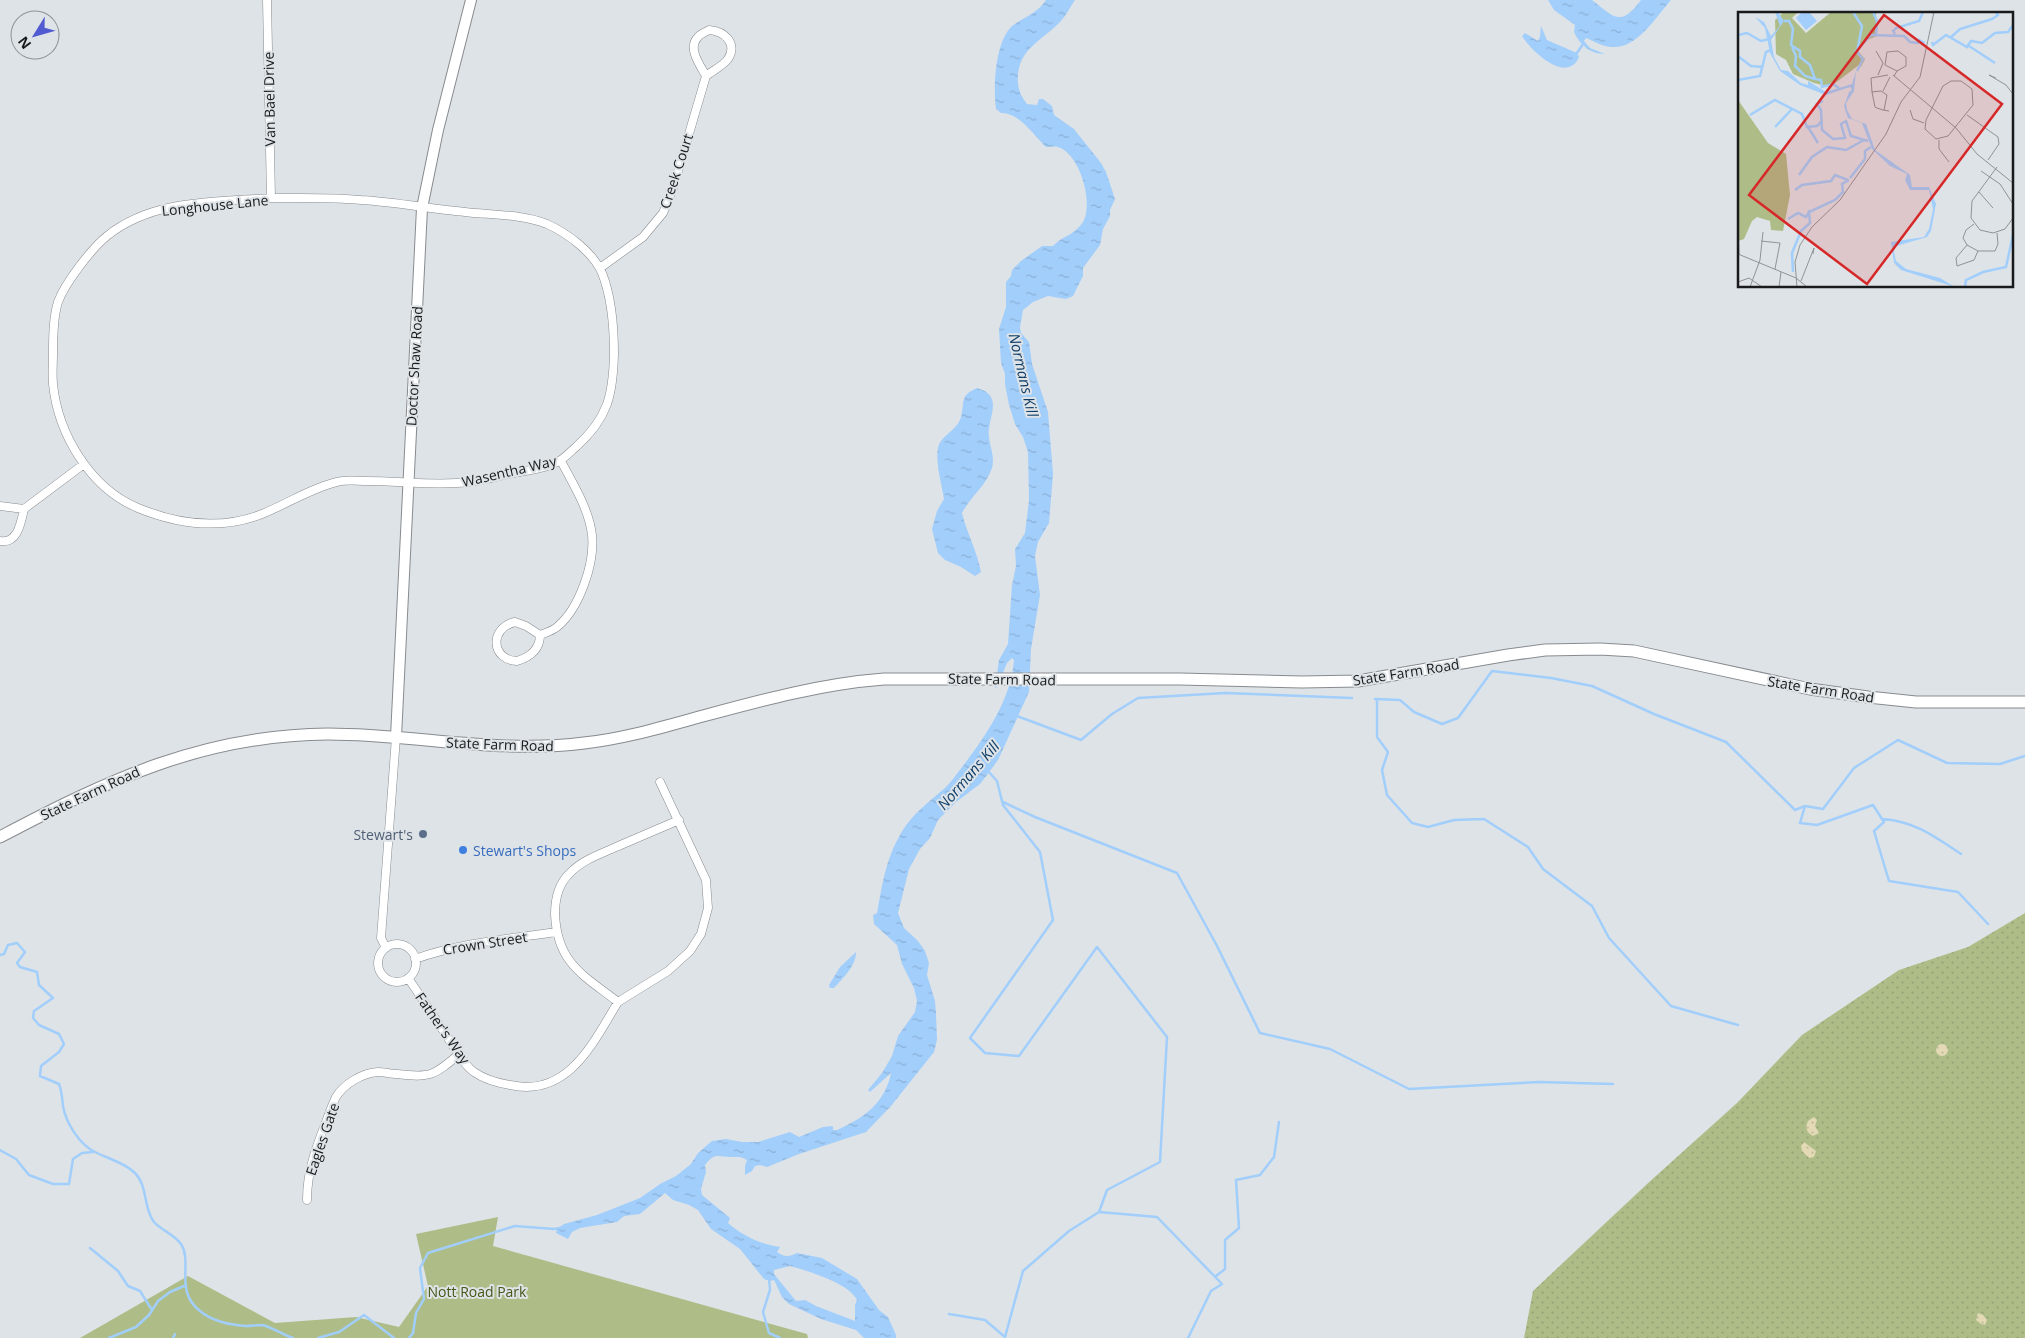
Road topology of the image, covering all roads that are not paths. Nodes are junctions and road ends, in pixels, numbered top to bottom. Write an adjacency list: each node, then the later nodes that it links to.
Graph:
1 (267, 0): 4 (street, Van Bael Drive)
2 (471, 0): 5 (street, Doctor Shaw Road)
3 (706, 76): 3 (street); 6 (street, Creek Court)
4 (272, 198): 5 (street, Longhouse Lane); 8 (street, Longhouse Lane)
5 (422, 208): 6 (street, Wasentha Way); 9 (street, Doctor Shaw Road)
6 (600, 268): 7 (street, Wasentha Way)
7 (560, 461): 9 (street, Wasentha Way); 13 (street)
8 (84, 464): 9 (street, Longhouse Lane); 11 (street)
9 (409, 481): 15 (street, Doctor Shaw Road)
10 (0, 506): 11 (street)
11 (24, 508): 12 (street)
12 (0, 541)
13 (540, 635): 13 (street)
14 (2025, 702): 15 (main road, State Farm Road)
15 (396, 737): 18 (main road, State Farm Road); 20 (street)
16 (660, 782): 17 (street)
17 (679, 820): 19 (street); 23 (street)
18 (0, 837)
19 (556, 932): 21 (street, Crown Street); 23 (street)
20 (386, 948): 21 (street); 22 (street)
21 (415, 959): 22 (street)
22 (408, 978): 24 (street, Father's Way)
23 (618, 1002): 24 (street, Father's Way)
24 (459, 1054): 25 (street, Eagles Gate)
25 (306, 1200)

